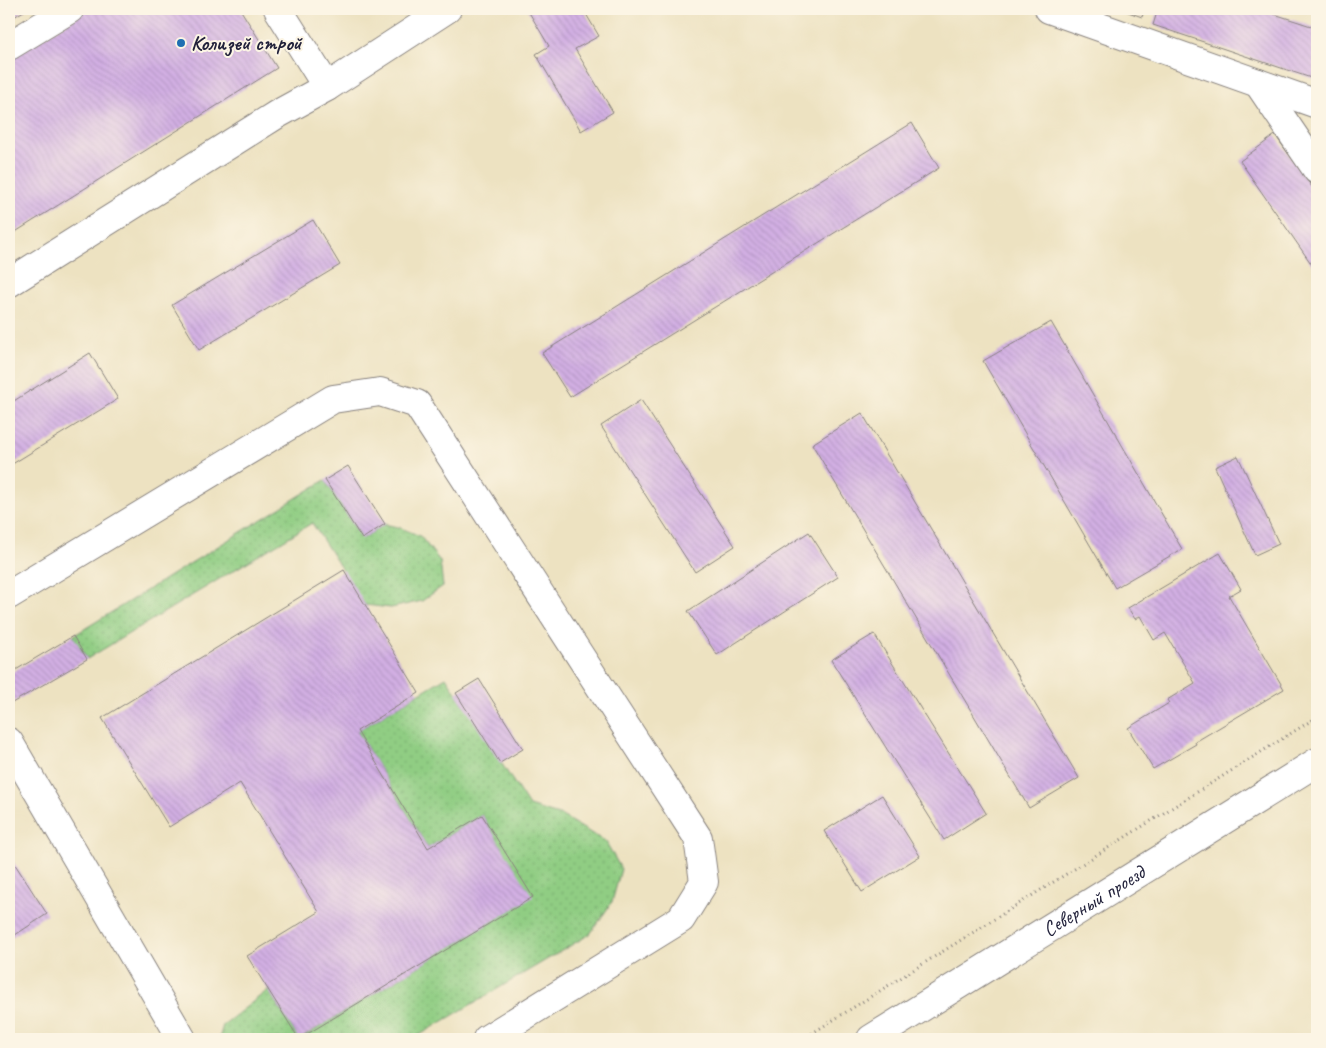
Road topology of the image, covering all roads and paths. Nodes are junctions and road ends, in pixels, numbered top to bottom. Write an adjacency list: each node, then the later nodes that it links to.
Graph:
1 (70, 9): 5 (street)
2 (278, 9): 7 (street)
3 (447, 9): 7 (street)
4 (1049, 9): 6 (street)
5 (9, 46)
6 (1258, 83): 8 (street); 9 (street)
7 (326, 87): 10 (street)
8 (1317, 104)
9 (1317, 170)
10 (9, 283)
11 (9, 595): 16 (street)
12 (1317, 717): 17 (path)
13 (9, 742): 15 (street)
14 (1317, 762): 18 (street, Северный проезд)
15 (182, 1039)
16 (487, 1039)
17 (803, 1039)
18 (871, 1039)

